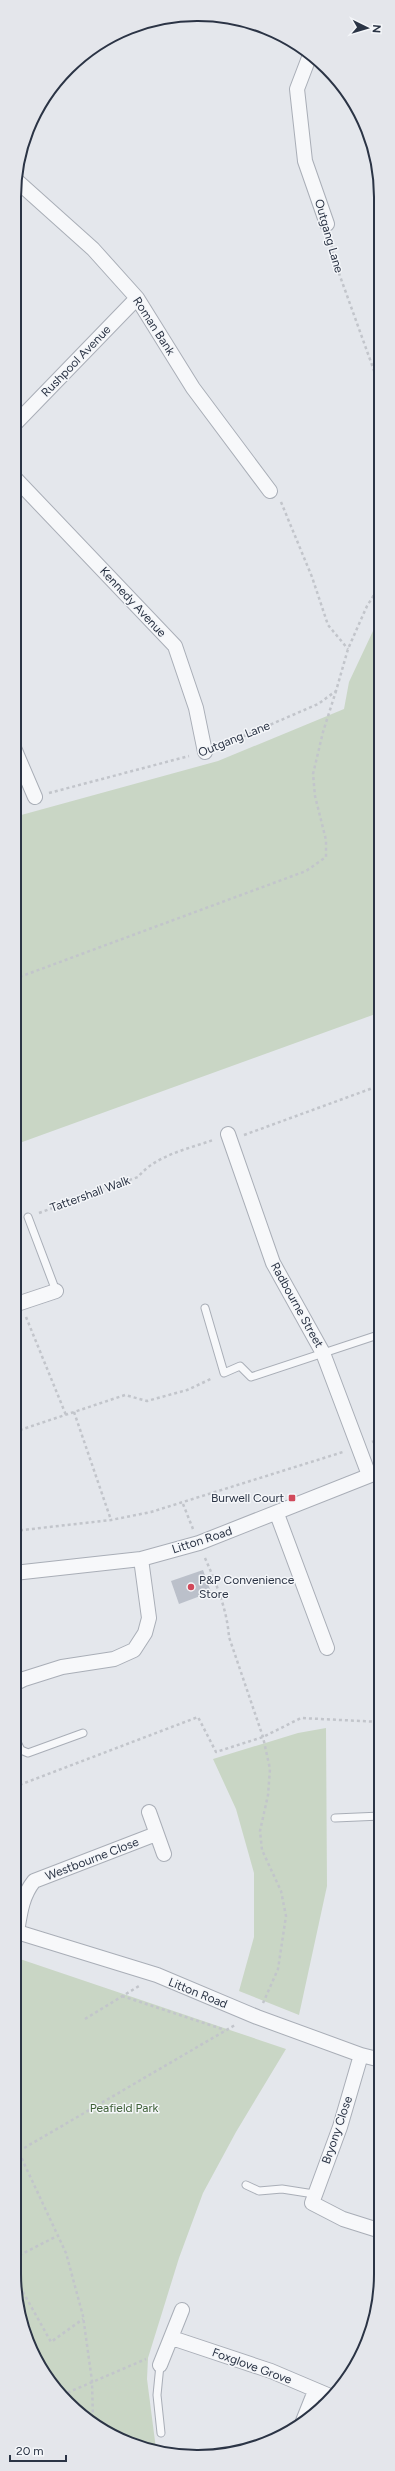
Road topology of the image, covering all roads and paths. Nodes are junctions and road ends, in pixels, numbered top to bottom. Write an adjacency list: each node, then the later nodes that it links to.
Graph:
1 (308, 60): 3 (street, Outgang Lane)
2 (21, 185): 4 (street, Roman Bank)
3 (327, 224): 5 (path, Outgang Lane)
4 (137, 298): 6 (street, Rushpool Avenue); 8 (street, Roman Bank)
5 (374, 371)
6 (21, 418)
7 (21, 484): 12 (street, Kennedy Avenue)
8 (270, 491): 10 (path)
9 (374, 595): 10 (path)
10 (348, 649): 11 (path)
11 (336, 691): 12 (path, Outgang Lane); 15 (path)
12 (206, 752): 14 (path, Outgang Lane)
13 (21, 765): 14 (street)
14 (34, 797)
15 (21, 976)
16 (374, 1087): 17 (path, Tattershall Walk)
17 (229, 1137): 18 (path, Tattershall Walk); 24 (street, Radbourne Street)
18 (28, 1217): 19 (lane)
19 (56, 1291): 20 (street)
20 (21, 1303)
21 (205, 1308): 25 (lane)
22 (21, 1313): 27 (path)
23 (374, 1336): 24 (lane)
24 (323, 1353): 25 (lane); 30 (street, Radbourne Street)
25 (224, 1373): 26 (path)
26 (74, 1412): 27 (path); 35 (path)
27 (66, 1415): 28 (path)
28 (21, 1429)
29 (374, 1441): 30 (path)
30 (358, 1447): 31 (street, Radbourne Street); 33 (path)
31 (374, 1471)
32 (374, 1473): 34 (street, Litton Road)
33 (183, 1504): 35 (path); 37 (path)
34 (277, 1514): 37 (street, Litton Road); 40 (street)
35 (110, 1520): 36 (path)
36 (21, 1531)
37 (199, 1543): 38 (street, Litton Road); 44 (path)
38 (140, 1559): 39 (street, Litton Road); 41 (street)
39 (21, 1572)
40 (328, 1648)
41 (21, 1680)
42 (374, 1722): 44 (path)
43 (83, 1734): 45 (lane)
44 (263, 1737): 46 (path); 56 (path)
45 (21, 1750)
46 (21, 1783)
47 (149, 1812): 50 (street)
48 (374, 1816): 49 (lane)
49 (335, 1818)
50 (156, 1834): 51 (street); 52 (street, Westbourne Close)
51 (164, 1854)
52 (21, 1908)
53 (21, 1933): 54 (street, Litton Road)
54 (157, 1976): 55 (path); 56 (street, Litton Road)
55 (122, 1996): 57 (path); 58 (path)
56 (257, 2017): 58 (path); 59 (street, Litton Road)
57 (85, 2019)
58 (225, 2030): 61 (path)
59 (361, 2055): 60 (street, Litton Road); 64 (street, Bryony Close)
60 (374, 2058)
61 (21, 2150)
62 (21, 2153): 66 (path)
63 (246, 2185): 64 (lane)
64 (313, 2199): 65 (street)
65 (374, 2229)
66 (59, 2235): 67 (path); 70 (path)
67 (21, 2254)
68 (22, 2290): 70 (path)
69 (182, 2310): 71 (street)
70 (83, 2319): 73 (path)
71 (172, 2338): 72 (street); 74 (street, Foxglove Grove)
72 (160, 2365): 73 (path); 79 (lane)
73 (92, 2381): 75 (path); 78 (path)
74 (315, 2391): 76 (street, Foxglove Grove); 77 (street)
75 (67, 2392)
76 (326, 2394)
77 (306, 2413)
78 (93, 2416)
79 (161, 2433)

